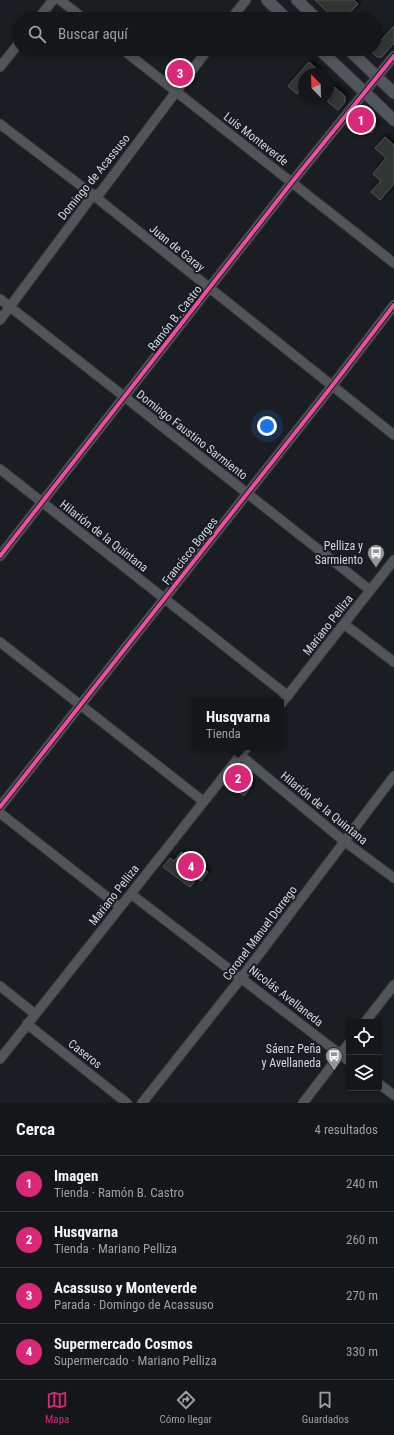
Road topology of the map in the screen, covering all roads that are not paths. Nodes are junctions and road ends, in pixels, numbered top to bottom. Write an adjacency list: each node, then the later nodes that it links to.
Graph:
1 (53, 0): 6 (street)
2 (60, 0): 7 (street)
3 (246, 0): 8 (street)
4 (267, 0): 9 (main road)
5 (297, 0): 10 (main road)
6 (44, 12)
7 (75, 12)
8 (237, 12)
9 (280, 12)
10 (310, 12)
11 (12, 52): 17 (street)
12 (131, 56): 19 (street, Luis Monteverde)
13 (203, 56): 19 (street, Domingo de Acassuso)
14 (326, 56): 20 (main road)
15 (356, 56): 18 (main road)
16 (394, 56): 18 (street, Ramón B. Castro)
17 (0, 67)
18 (378, 77): 20 (street, Ramón B. Castro); 21 (main road)
19 (176, 91): 24 (street, Luis Monteverde); 25 (street, Domingo de Acassuso)
20 (365, 92): 22 (main road); 24 (street, Ramón B. Castro)
21 (394, 93)
22 (394, 120)
23 (0, 124): 25 (street, Juan de Garay)
24 (292, 182): 26 (street, Luis Monteverde); 27 (street, Ramón B. Castro)
25 (93, 195): 27 (street, Juan de Garay); 30 (street, Domingo de Acassuso)
26 (394, 263)
27 (209, 290): 32 (street, Juan de Garay); 33 (street, Ramón B. Castro)
28 (0, 299): 30 (street, Domingo Faustino Sarmiento)
29 (394, 305): 32 (street, Francisco Borges)
30 (11, 307): 31 (street, Domingo de Acassuso); 33 (street, Domingo Faustino Sarmiento)
31 (0, 320)
32 (332, 386): 34 (street, Juan de Garay); 36 (street, Francisco Borges)
33 (125, 397): 36 (street, Domingo Faustino Sarmiento); 37 (street, Ramón B. Castro)
34 (394, 435)
35 (0, 469): 37 (street, Hilarión de la Quintana)
36 (248, 494): 40 (street, Domingo Faustino Sarmiento); 41 (street, Francisco Borges)
37 (42, 502): 38 (street, Ramón B. Castro); 41 (street, Hilarión de la Quintana)
38 (0, 556)
39 (394, 560): 40 (street, Mariano Pelliza)
40 (370, 590): 42 (street, Mariano Pelliza)
41 (165, 599): 45 (street, Hilarión de la Quintana); 47 (street, Francisco Borges)
42 (344, 624): 44 (street); 45 (street, Mariano Pelliza)
43 (0, 642): 47 (street)
44 (394, 662)
45 (288, 696): 46 (street, Mariano Pelliza)
46 (284, 701)
47 (80, 705): 51 (street); 52 (street, Francisco Borges)
48 (244, 750): 49 (street, Mariano Pelliza)
49 (240, 755): 51 (street, Mariano Pelliza); 54 (street, Hilarión de la Quintana)
50 (394, 776): 54 (street, Coronel Manuel Dorrego)
51 (202, 801): 56 (street, Mariano Pelliza)
52 (0, 807)
53 (0, 813): 57 (street)
54 (344, 841): 55 (street, Hilarión de la Quintana); 58 (street, Coronel Manuel Dorrego)
55 (394, 878)
56 (131, 894): 57 (street, Mariano Pelliza); 58 (street, Nicolás Avellaneda)
57 (120, 907): 61 (street, Mariano Pelliza)
58 (242, 978): 65 (street, Nicolás Avellaneda); 71 (street, Coronel Manuel Dorrego)
59 (394, 985): 62 (street)
60 (0, 986): 61 (street)
61 (35, 1014): 63 (street, Mariano Pelliza)
62 (367, 1019)
63 (28, 1024): 66 (street, Mariano Pelliza); 70 (street, Caseros)
64 (346, 1047): 65 (street)
65 (340, 1054): 67 (street, Nicolás Avellaneda); 72 (street)
66 (0, 1059)
67 (346, 1059)
68 (382, 1086): 69 (street)
69 (394, 1095)
70 (127, 1103)
71 (142, 1103)
72 (303, 1103)

